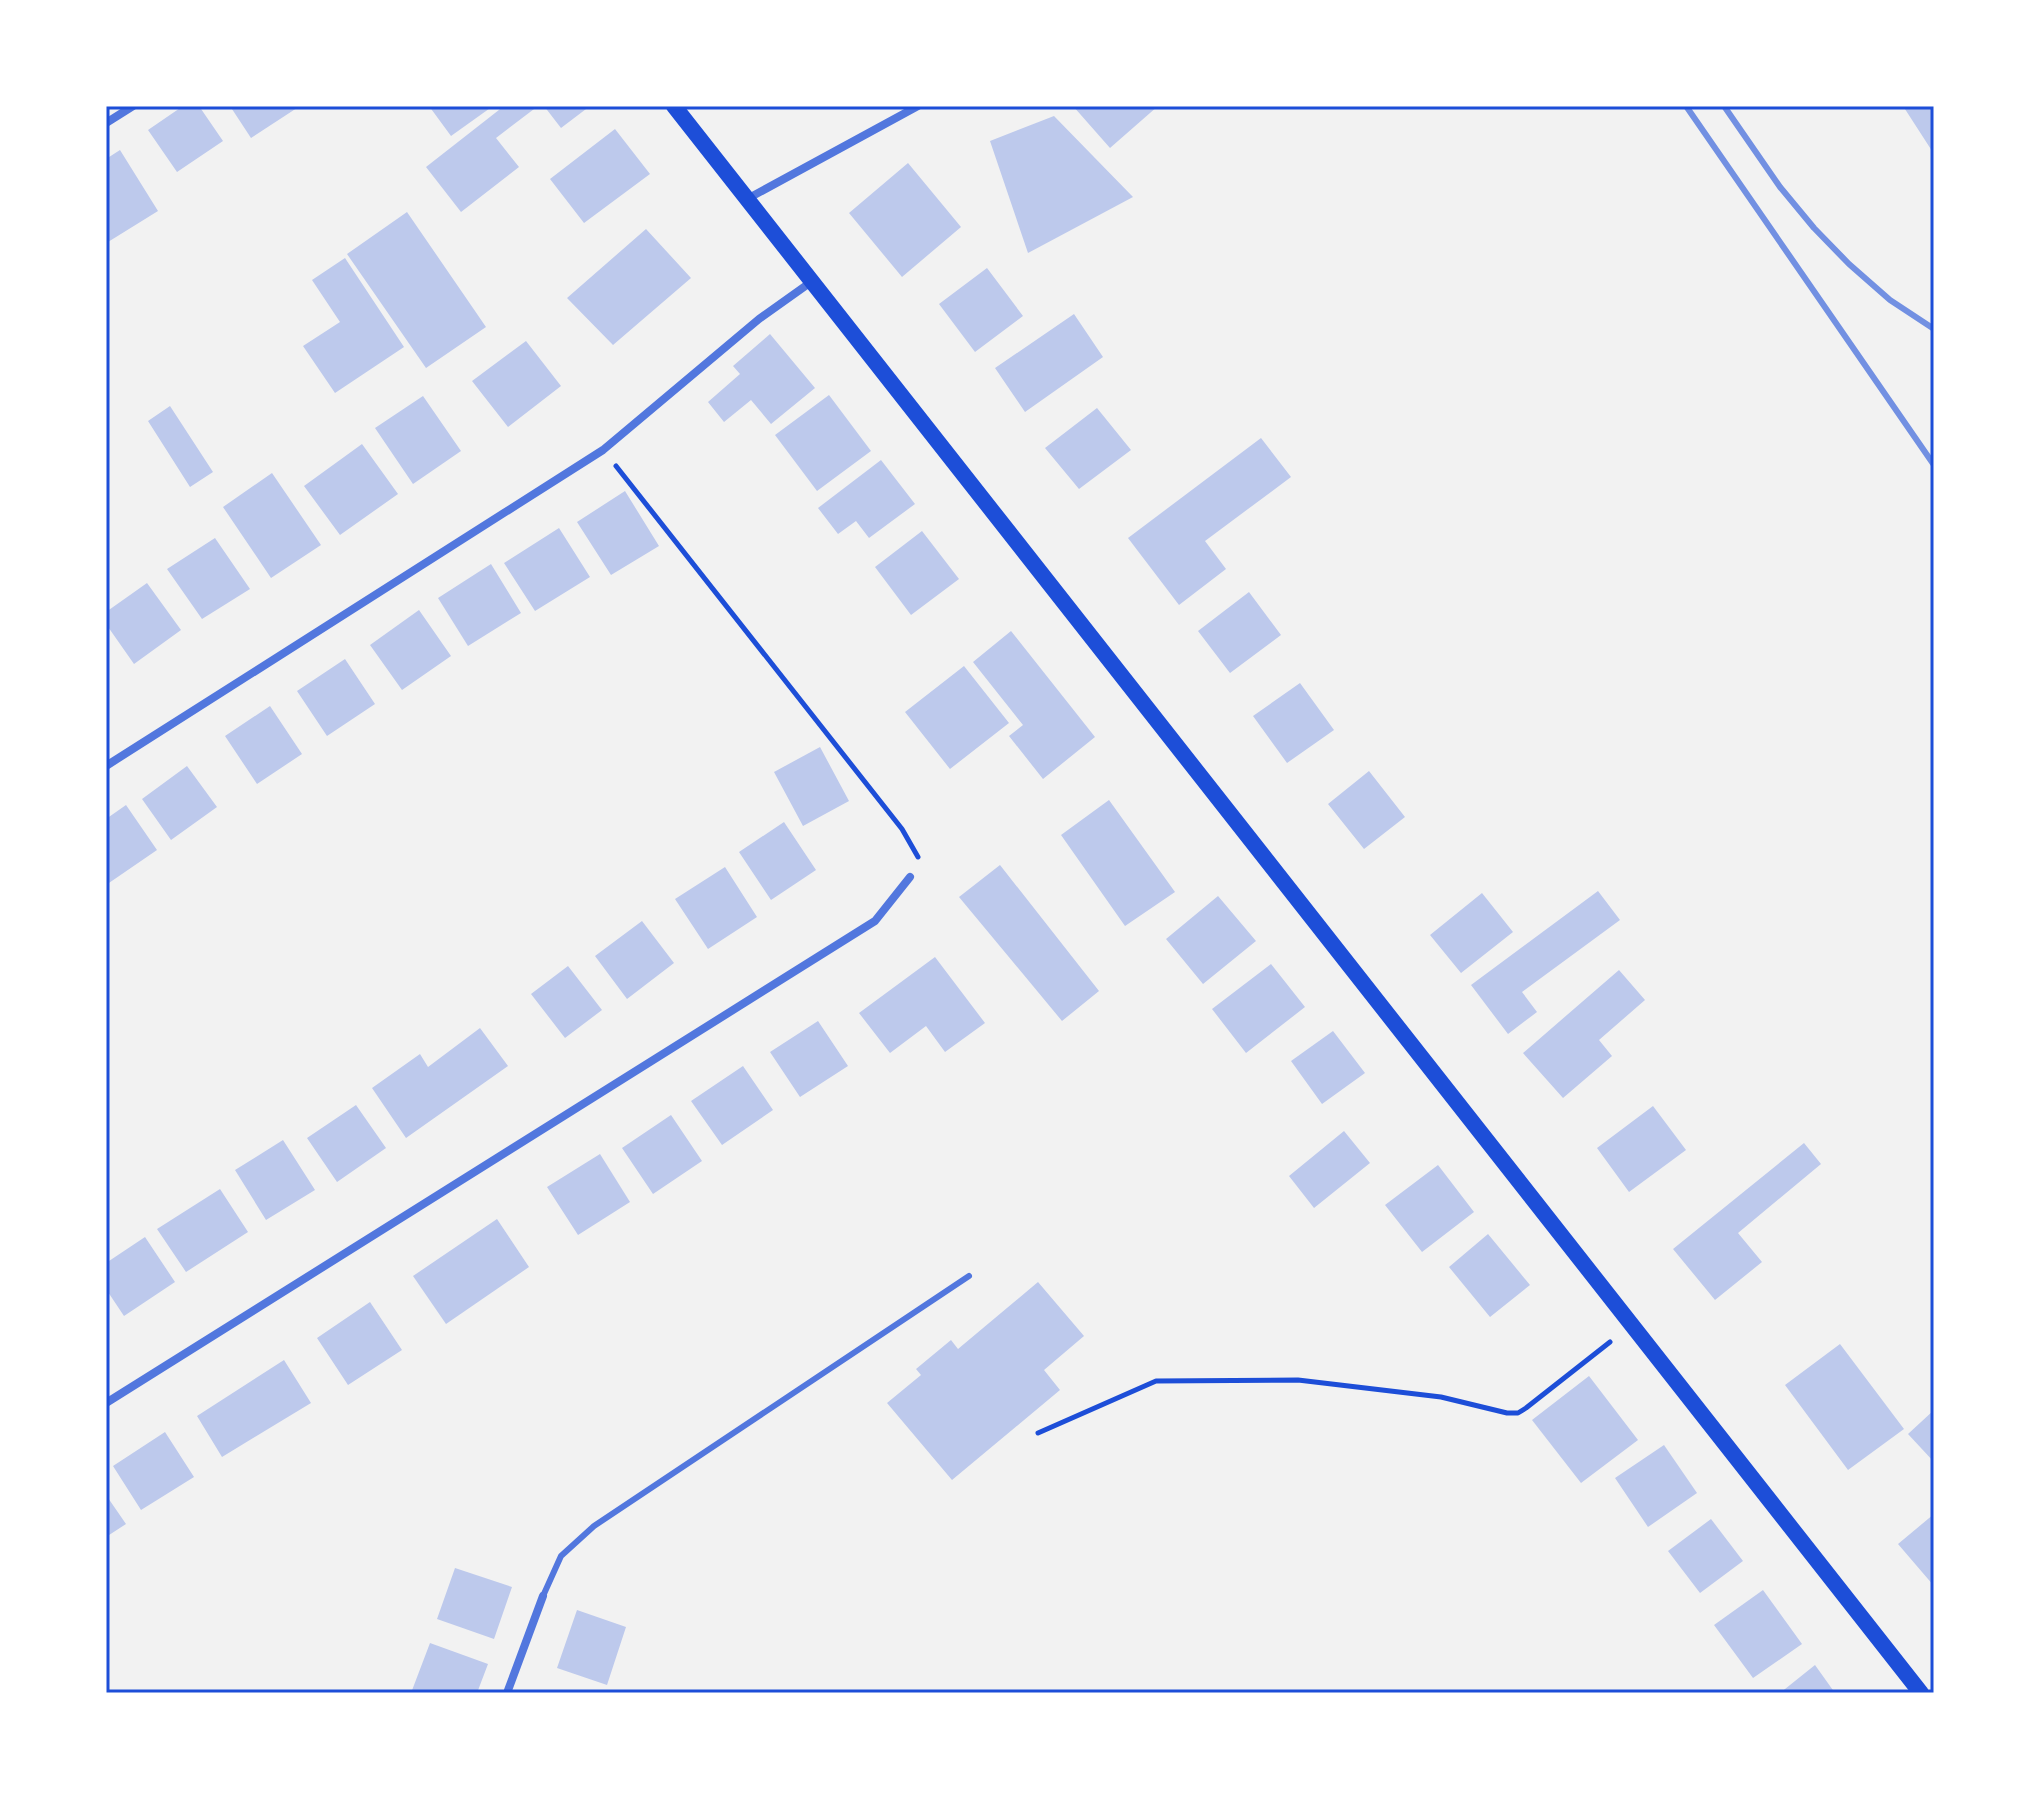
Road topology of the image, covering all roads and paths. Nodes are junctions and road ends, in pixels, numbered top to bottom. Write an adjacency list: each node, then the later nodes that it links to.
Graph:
1 (133, 106): 4 (street)
2 (674, 106): 5 (main road)
3 (918, 106): 5 (street)
4 (106, 123)
5 (747, 199): 6 (main road)
6 (812, 282): 7 (street); 11 (main road)
7 (603, 450): 8 (street); 9 (path)
8 (106, 766)
9 (910, 877): 12 (street)
10 (969, 1276): 14 (lane)
11 (1632, 1324): 13 (path); 16 (main road)
12 (106, 1403)
13 (1038, 1433)
14 (543, 1596): 15 (street)
15 (507, 1693)
16 (1921, 1693)

